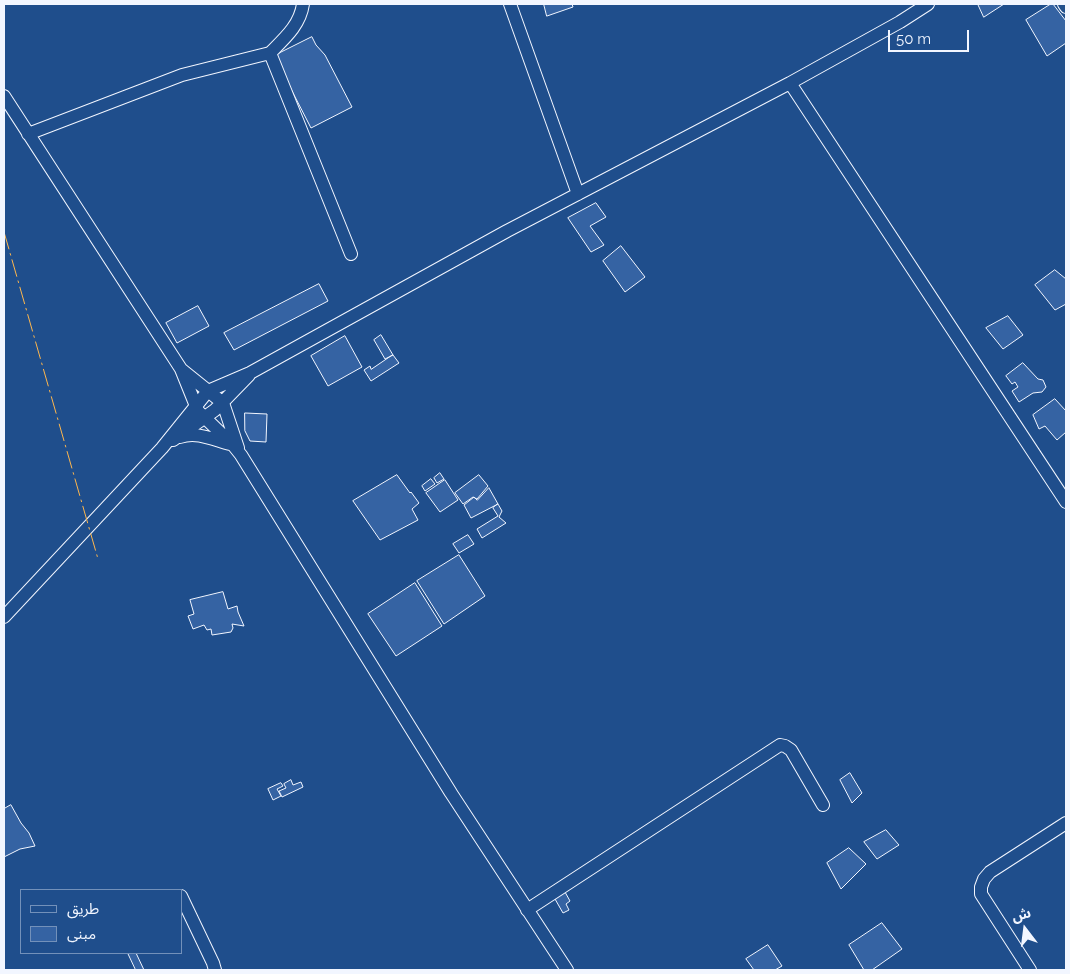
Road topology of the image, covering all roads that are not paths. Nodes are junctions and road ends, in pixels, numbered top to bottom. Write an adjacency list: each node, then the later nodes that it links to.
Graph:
1 (304, 4): 6 (street)
2 (510, 4): 10 (street)
3 (928, 4): 7 (street)
4 (1064, 4): 5 (street)
5 (1066, 8)
6 (270, 53): 9 (street); 11 (street)
7 (790, 82): 10 (street); 21 (street)
8 (4, 96): 9 (street)
9 (28, 134): 12 (street)
10 (578, 194): 13 (street)
11 (351, 254)
12 (180, 369): 14 (street); 16 (street)
13 (250, 373): 14 (street); 15 (street)
14 (208, 391): 15 (street); 16 (street)
15 (223, 403): 17 (street); 20 (street)
16 (196, 405): 17 (street); 19 (street)
17 (205, 418): 18 (street); 20 (street)
18 (175, 439): 19 (street); 20 (street)
19 (162, 448): 22 (street)
20 (237, 450): 26 (street)
21 (1066, 502)
22 (4, 617)
23 (823, 805): 26 (street)
24 (1066, 824): 29 (street)
25 (182, 898): 27 (street)
26 (528, 910): 28 (street)
27 (215, 970)
28 (567, 970)
29 (1030, 970)

